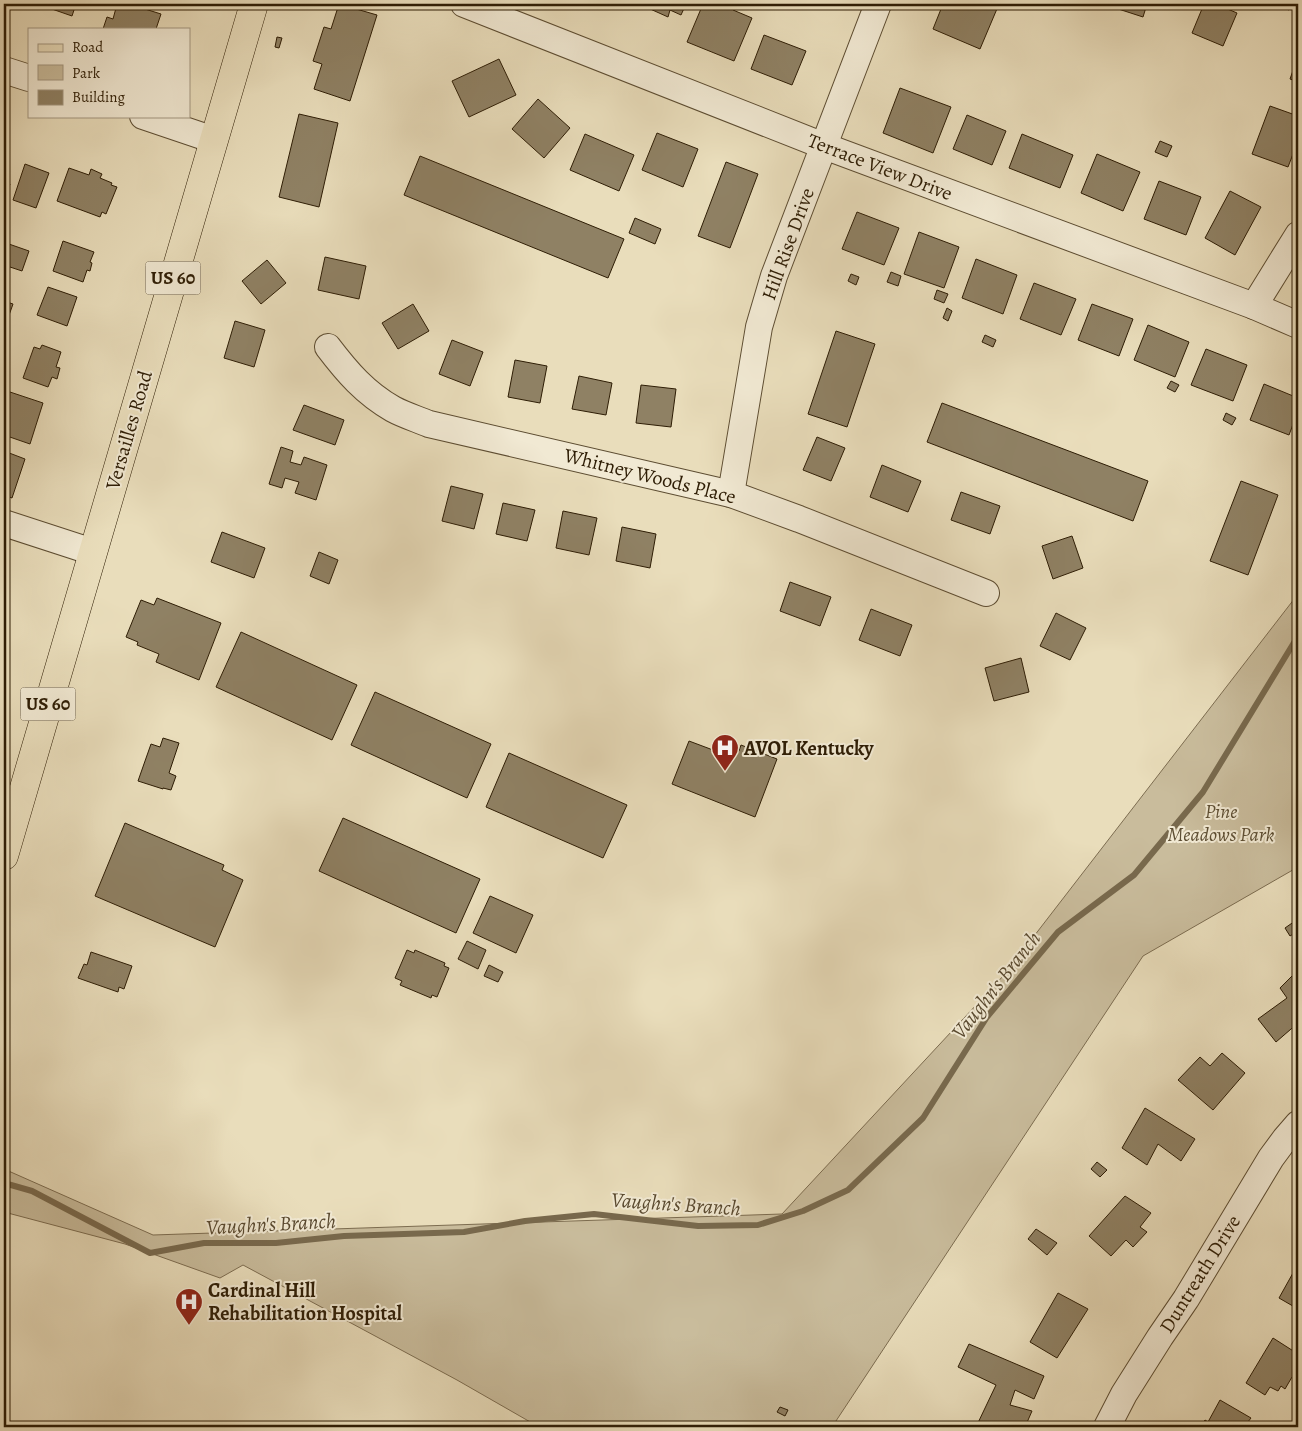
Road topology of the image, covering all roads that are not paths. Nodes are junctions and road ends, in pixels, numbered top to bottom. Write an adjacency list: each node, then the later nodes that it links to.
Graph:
1 (254, 4): 7 (main road, Versailles Road / US 60)
2 (464, 4): 8 (street, Terrace View Drive)
3 (878, 4): 8 (street, Hill Rise Drive)
4 (4, 70): 5 (street)
5 (28, 78)
6 (149, 118): 7 (street)
7 (214, 140): 15 (main road, Versailles Road / US 60)
8 (824, 146): 10 (street, Terrace View Drive); 13 (street, Hill Rise Drive)
9 (1298, 235): 10 (street)
10 (1254, 306): 11 (street, Terrace View Drive)
11 (1298, 325)
12 (328, 347): 13 (street, Whitney Woods Place)
13 (731, 494): 16 (street, Whitney Woods Place)
14 (4, 523): 15 (street)
15 (93, 552): 17 (main road, Versailles Road / US 60)
16 (986, 593)
17 (4, 856)
18 (1298, 1124): 19 (street, Duntreath Drive)
19 (1107, 1427)

